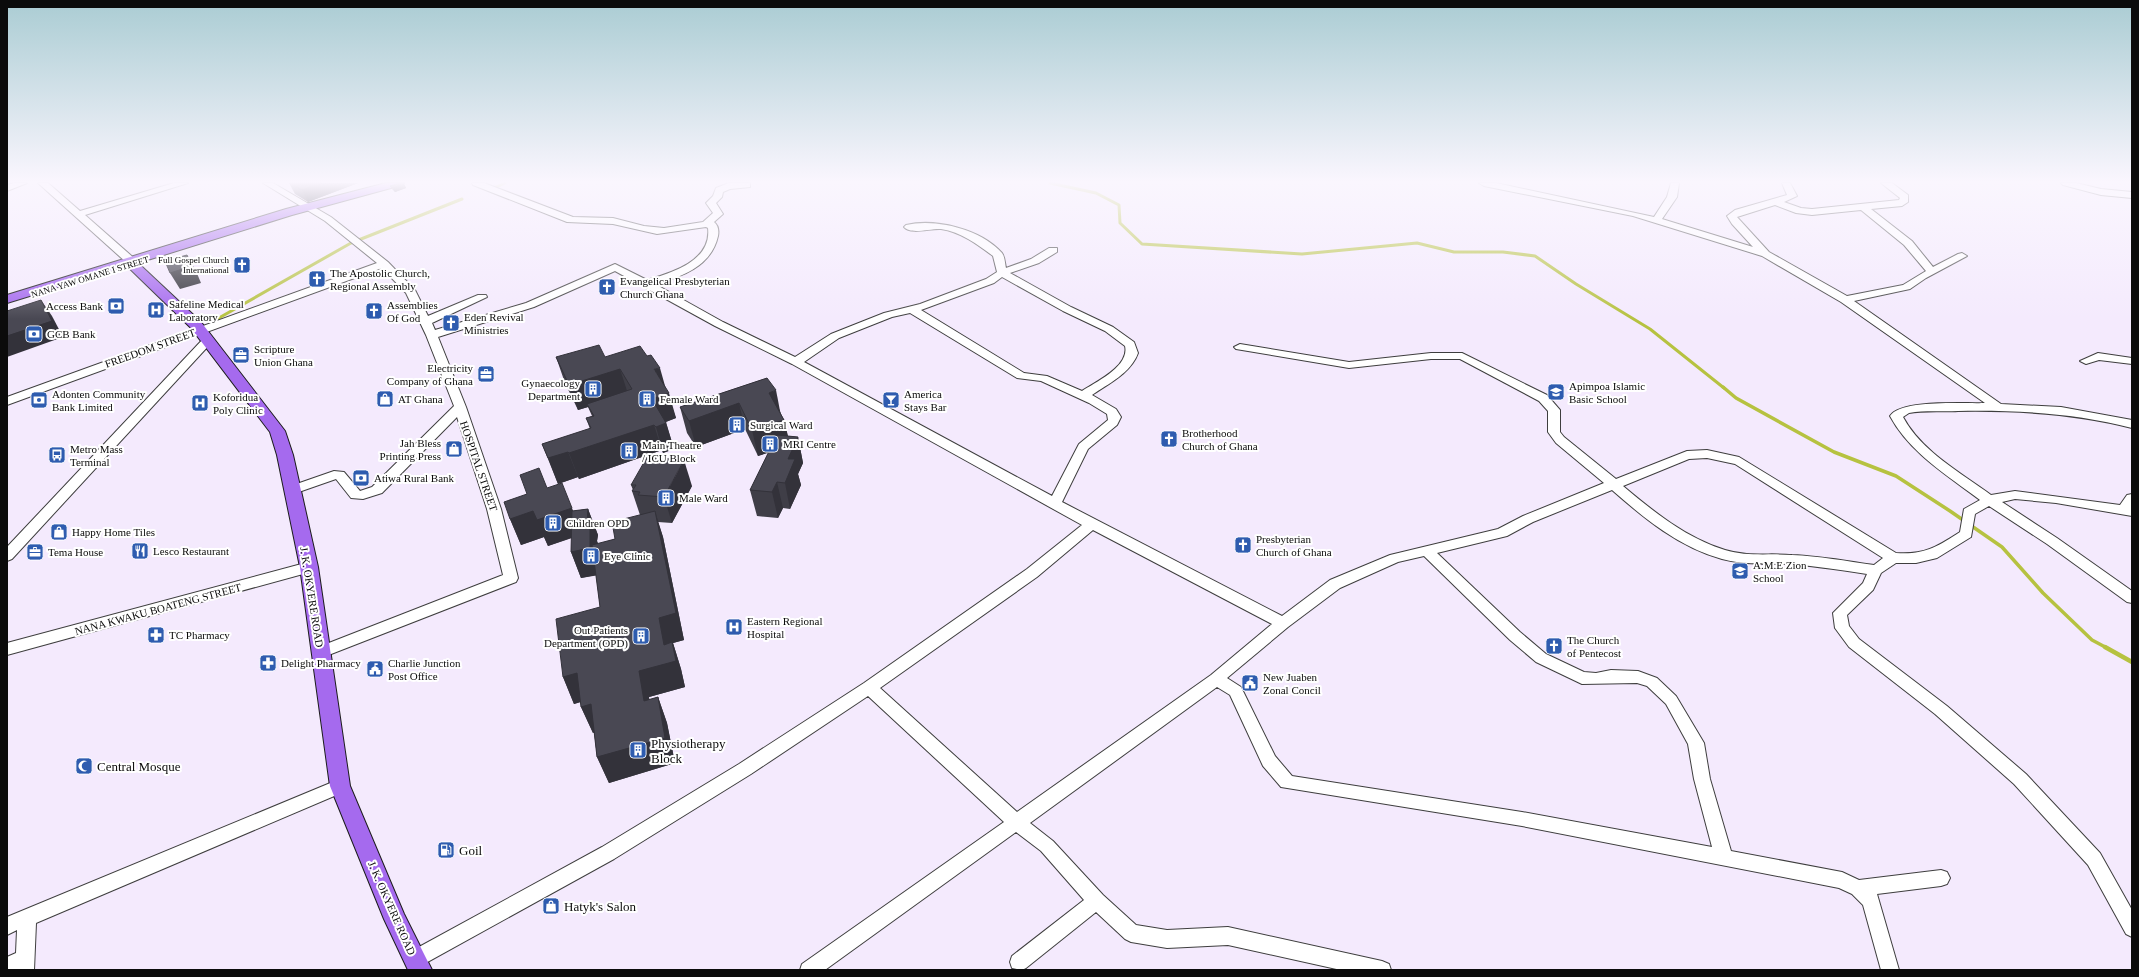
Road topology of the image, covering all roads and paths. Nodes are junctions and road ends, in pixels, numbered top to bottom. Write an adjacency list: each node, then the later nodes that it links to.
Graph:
1 (96, 229): 14 (street)
2 (249, 229): 14 (main road, NANA YAW OMANE I STREET)
3 (340, 229): 15 (street, HOSPITAL STREET)
4 (641, 229): 5 (street)
5 (683, 229)
6 (712, 229): 18 (street)
7 (950, 229): 17 (street)
8 (1684, 229): 12 (street)
9 (1741, 229): 12 (street)
10 (1890, 229): 16 (street)
11 (1053, 250): 17 (street)
12 (1766, 254): 21 (street)
13 (1962, 256): 16 (street)
14 (131, 262): 20 (main road, NANA YAW OMANE I STREET); 22 (main road, NANA YAW OMANE I STREET); 25 (main road, J. K. OKYERE ROAD)
15 (384, 264): 24 (street, HOSPITAL STREET); 25 (street, FREEDOM STREET)
16 (1932, 272): 21 (street)
17 (1002, 273): 23 (street); 31 (street)
18 (645, 284): 26 (street); 30 (street)
19 (482, 297): 24 (street)
20 (7, 299)
21 (1845, 300): 33 (street)
22 (7, 302)
23 (913, 310): 30 (street); 31 (street)
24 (425, 322): 26 (street, HOSPITAL STREET)
25 (204, 335): 32 (street, FREEDOM STREET); 37 (main road, J. K. OKYERE ROAD); 44 (street)
26 (432, 335): 34 (street, HOSPITAL STREET)
27 (1240, 347): 36 (street)
28 (2086, 361): 29 (street)
29 (2132, 361)
30 (796, 362): 40 (street)
31 (1082, 396): 40 (street)
32 (7, 401)
33 (1997, 406): 35 (street); 39 (street)
34 (460, 407): 37 (street); 51 (street, HOSPITAL STREET)
35 (2132, 424)
36 (1614, 485): 43 (street); 45 (street); 47 (street)
37 (293, 490): 46 (main road, J. K. OKYERE ROAD)
38 (2132, 498): 41 (street)
39 (1989, 500): 41 (street); 45 (street); 48 (street)
40 (1055, 503): 42 (street)
41 (2128, 511)
42 (1092, 524): 49 (street); 53 (street)
43 (1427, 550): 49 (street); 56 (street)
44 (7, 556)
45 (1893, 558): 47 (street)
46 (308, 567): 50 (street, NANA KWAKU BOATENG STREET); 51 (main road, J. K. OKYERE ROAD)
47 (1876, 570): 62 (street)
48 (2132, 598)
49 (1283, 623): 52 (street)
50 (7, 649)
51 (321, 652): 54 (main road, J. K. OKYERE ROAD)
52 (1216, 679): 55 (street); 56 (street)
53 (869, 687): 55 (street); 65 (street)
54 (340, 786): 60 (street); 65 (main road, J. K. OKYERE ROAD)
55 (1016, 822): 59 (street); 66 (street)
56 (1724, 858): 58 (street)
57 (1941, 878): 58 (street)
58 (1858, 888): 68 (street)
59 (1097, 901): 63 (street); 67 (street)
60 (27, 917): 61 (street); 64 (street)
61 (7, 926)
62 (2132, 928)
63 (1020, 962)
64 (19, 965)
65 (418, 965)
66 (808, 970)
67 (1382, 970)
68 (1890, 970)

